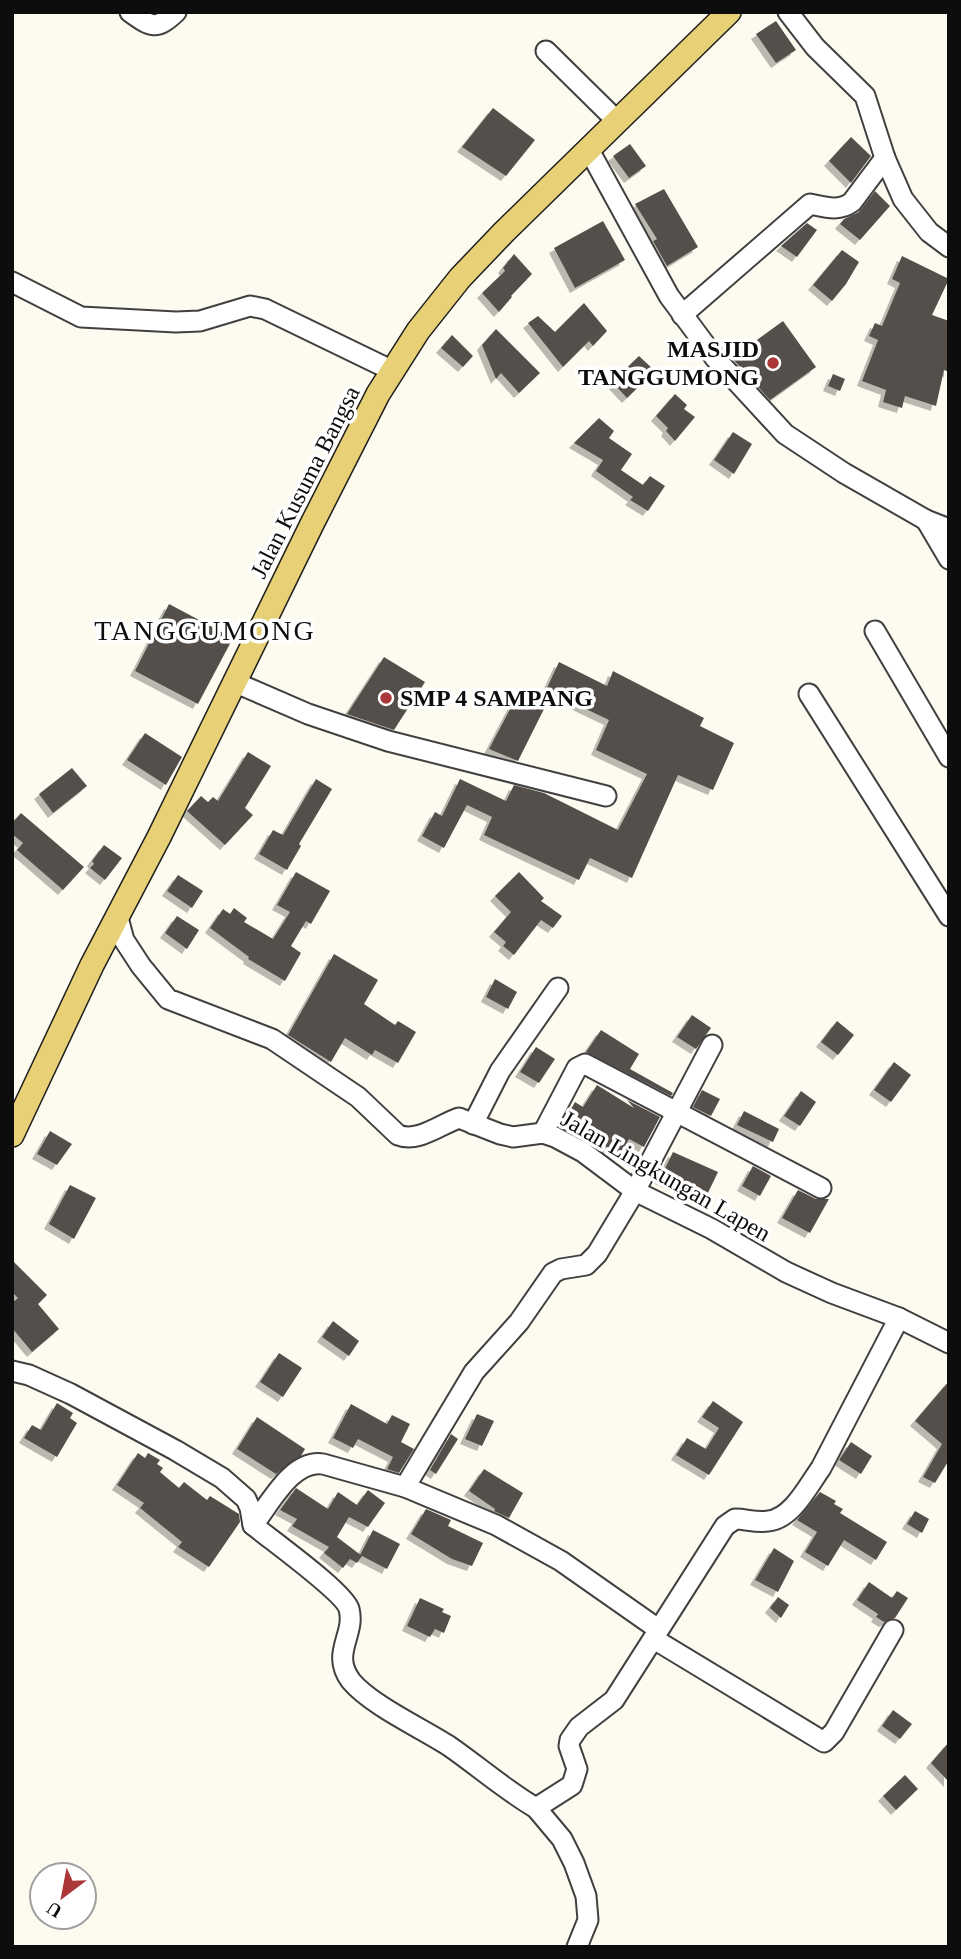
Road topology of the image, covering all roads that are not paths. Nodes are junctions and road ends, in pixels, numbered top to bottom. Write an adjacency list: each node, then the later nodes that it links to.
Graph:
1 (130, 12): 2 (street)
2 (176, 12)
3 (729, 12): 6 (main road, Jalan Kusuma Bangsa)
4 (789, 12): 8 (street)
5 (546, 51): 6 (street)
6 (618, 122): 7 (main road, Jalan Kusuma Bangsa)
7 (589, 150): 11 (street); 12 (main road, Jalan Kusuma Bangsa)
8 (885, 158): 9 (street); 11 (street)
9 (949, 247)
10 (12, 282): 12 (street)
11 (682, 315): 13 (street)
12 (393, 371): 17 (main road, Jalan Kusuma Bangsa)
13 (926, 520): 14 (street); 15 (street)
14 (949, 529)
15 (949, 559)
16 (875, 631): 19 (street)
17 (234, 682): 20 (street); 22 (main road, Jalan Kusuma Bangsa)
18 (809, 694): 21 (street)
19 (949, 757)
20 (606, 796)
21 (946, 905)
22 (118, 918): 26 (street, Jalan Lingkungan Lapen); 28 (main road, Jalan Kusuma Bangsa)
23 (558, 988): 26 (street)
24 (712, 1045): 25 (street)
25 (675, 1113): 27 (street); 29 (street); 30 (street)
26 (473, 1124): 27 (street, Jalan Lingkungan Lapen)
27 (543, 1133): 30 (street, Jalan Lingkungan Lapen)
28 (12, 1135)
29 (821, 1188)
30 (635, 1191): 31 (street, Jalan Lingkungan Lapen); 34 (street)
31 (899, 1318): 32 (street, Jalan Lingkungan Lapen); 37 (street)
32 (949, 1343)
33 (12, 1371): 35 (street)
34 (405, 1486): 35 (street); 37 (street)
35 (253, 1525): 38 (street)
36 (893, 1630): 37 (street)
37 (656, 1634): 38 (street)
38 (536, 1808): 39 (street)
39 (577, 1947)

